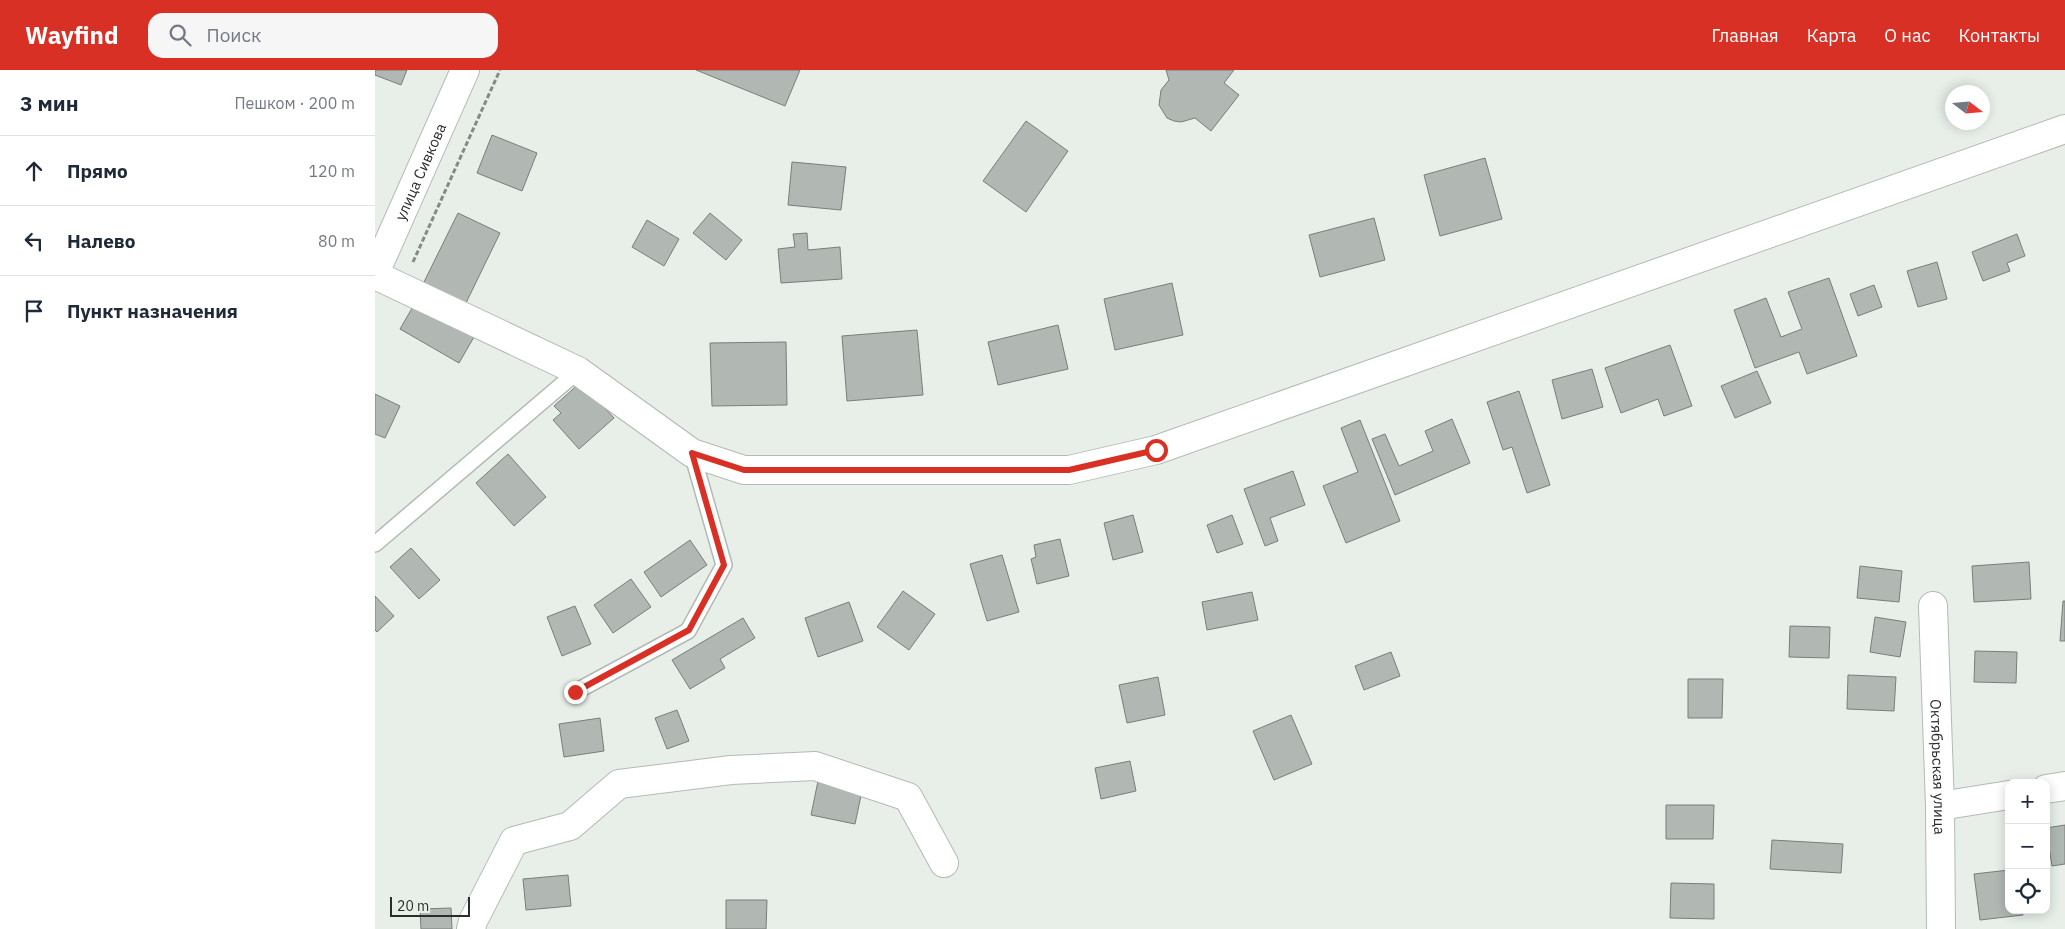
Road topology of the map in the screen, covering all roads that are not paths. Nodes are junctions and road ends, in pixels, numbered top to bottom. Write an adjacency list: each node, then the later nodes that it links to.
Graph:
1 (465, 70): 3 (street, улица Сивкова)
2 (2065, 129): 5 (street)
3 (375, 274): 4 (street)
4 (578, 371): 5 (street); 6 (lane)
5 (692, 453): 8 (lane)
6 (375, 544)
7 (1933, 606): 12 (street, Октябрьская улица)
8 (575, 692)
9 (2065, 786): 10 (street)
10 (2050, 788)
11 (2005, 796): 12 (street)
12 (1940, 806): 15 (street, Октябрьская улица)
13 (944, 863): 14 (street)
14 (471, 929)
15 (1941, 929)

